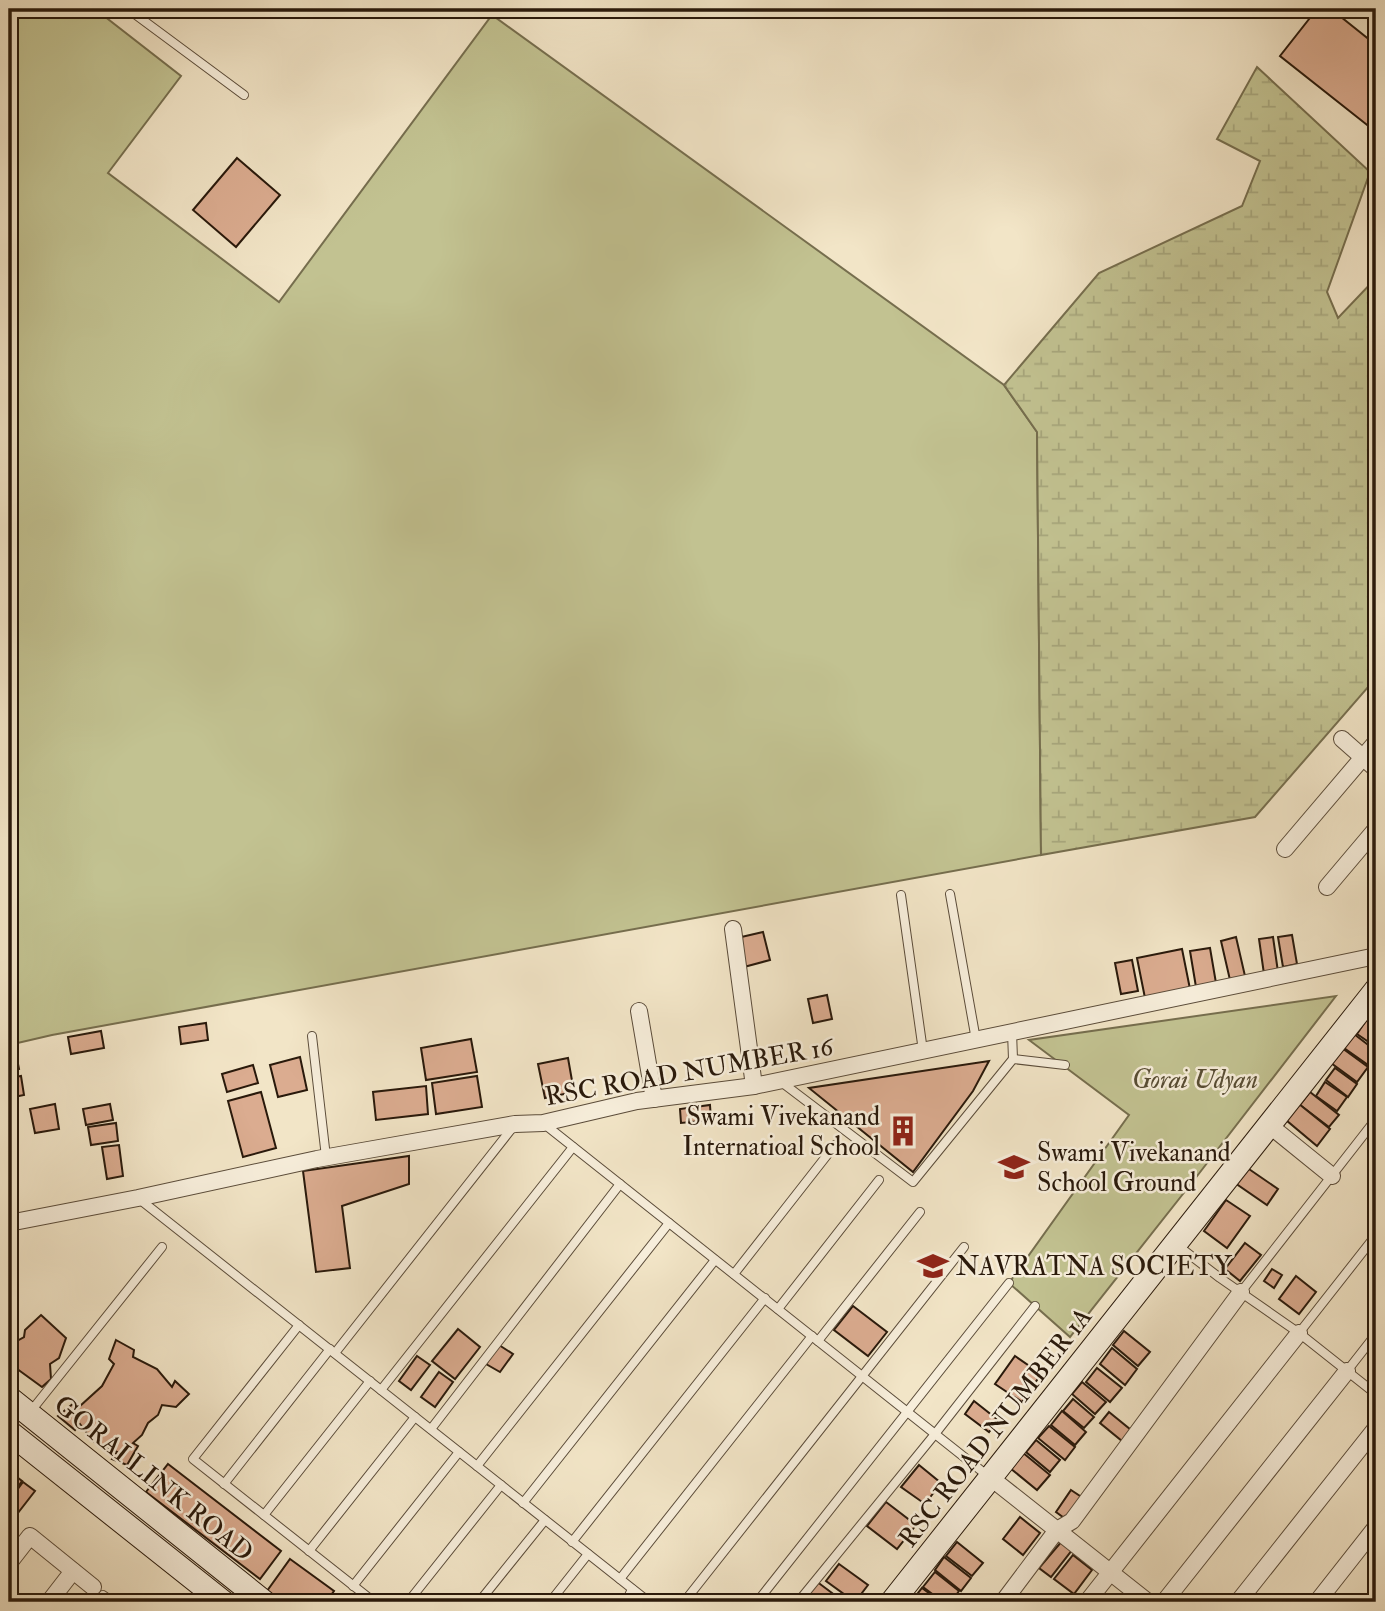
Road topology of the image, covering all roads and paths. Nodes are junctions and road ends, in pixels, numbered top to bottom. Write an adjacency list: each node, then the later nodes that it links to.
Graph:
1 (128, 9): 2 (lane)
2 (244, 95)
3 (1342, 739): 5 (street)
4 (1376, 742): 5 (street)
5 (1363, 758): 6 (street); 8 (street)
6 (1376, 769)
7 (1376, 829): 9 (street)
8 (1285, 849)
9 (1327, 887)
10 (950, 894): 18 (lane)
11 (901, 895): 19 (lane)
12 (733, 929): 23 (street)
13 (1376, 956): 16 (street, RSC ROAD NUMBER 16)
14 (1374, 998): 28 (street, RSC ROAD NUMBER 1A)
15 (639, 1011): 24 (street)
16 (1012, 1032): 18 (street, RSC ROAD NUMBER 16); 20 (lane)
17 (312, 1036): 31 (lane)
18 (976, 1040): 19 (street, RSC ROAD NUMBER 16)
19 (923, 1051): 22 (street, RSC ROAD NUMBER 16)
20 (1013, 1059): 21 (lane); 22 (lane)
21 (1065, 1065)
22 (780, 1081): 23 (street, RSC ROAD NUMBER 16)
23 (754, 1086): 24 (street, RSC ROAD NUMBER 16)
24 (654, 1099): 26 (street, RSC ROAD NUMBER 16)
25 (1376, 1119): 32 (lane)
26 (544, 1123): 27 (street, RSC ROAD NUMBER 16); 30 (lane)
27 (515, 1124): 31 (street, RSC ROAD NUMBER 16); 54 (lane)
28 (1269, 1125): 32 (street); 40 (street, RSC ROAD NUMBER 1A)
29 (835, 1145): 44 (lane)
30 (573, 1147): 34 (lane); 58 (lane)
31 (326, 1157): 35 (street, RSC ROAD NUMBER 16)
32 (1332, 1175): 46 (lane)
33 (879, 1180): 49 (lane)
34 (620, 1184): 38 (lane); 65 (lane)
35 (138, 1198): 37 (street, RSC ROAD NUMBER 16); 50 (lane)
36 (920, 1212): 53 (lane)
37 (9, 1223)
38 (669, 1223): 43 (lane); 69 (lane)
39 (1376, 1235): 51 (lane)
40 (1175, 1243): 46 (lane); 70 (street, RSC ROAD NUMBER 1A)
41 (162, 1247): 62 (lane)
42 (964, 1247): 56 (lane)
43 (715, 1259): 44 (lane); 73 (lane)
44 (734, 1274): 47 (lane)
45 (1009, 1283): 61 (lane)
46 (1241, 1292): 51 (lane); 77 (street)
47 (765, 1298): 49 (lane); 78 (lane)
48 (1035, 1306): 66 (lane)
49 (778, 1309): 53 (lane)
50 (299, 1325): 54 (lane); 71 (lane)
51 (1299, 1333): 55 (lane); 83 (street)
52 (1376, 1334): 55 (lane)
53 (815, 1338): 56 (lane); 84 (lane)
54 (332, 1351): 57 (lane); 71 (lane)
55 (1347, 1371): 59 (lane); 105 (street)
56 (863, 1376): 61 (lane); 98 (lane)
57 (370, 1381): 58 (lane); 74 (lane)
58 (381, 1390): 63 (lane)
59 (1376, 1394)
60 (9, 1398): 62 (street, GORAI LINK ROAD)
61 (907, 1412): 66 (lane); 99 (lane)
62 (29, 1413): 67 (street); 91 (street, GORAI LINK ROAD)
63 (415, 1417): 65 (lane); 79 (lane)
64 (1376, 1428): 106 (street)
65 (431, 1429): 68 (lane)
66 (935, 1434): 70 (lane); 100 (lane)
67 (10, 1435): 90 (street, GORAI LINK ROAD)
68 (459, 1452): 69 (lane); 85 (lane)
69 (477, 1466): 72 (lane)
70 (990, 1478): 77 (street); 101 (street, RSC ROAD NUMBER 1A)
71 (224, 1484): 74 (lane)
72 (501, 1485): 73 (lane); 93 (lane)
73 (523, 1503): 75 (lane)
74 (264, 1516): 79 (lane)
75 (545, 1520): 78 (lane); 94 (lane)
76 (1376, 1527): 107 (street)
77 (1057, 1530): 83 (street); 102 (street)
78 (572, 1542): 80 (lane)
79 (309, 1551): 85 (lane)
80 (588, 1554): 84 (lane); 95 (lane)
81 (9, 1563): 82 (street)
82 (74, 1571): 87 (street); 88 (street)
83 (1110, 1572): 103 (street); 104 (street)
84 (620, 1579): 86 (lane)
85 (353, 1586): 92 (lane)
86 (632, 1589): 96 (lane); 97 (lane)
87 (98, 1591): 89 (lane)
88 (49, 1602)
89 (112, 1602)
90 (223, 1602)
91 (264, 1602)
92 (374, 1602)
93 (408, 1602)
94 (480, 1602)
95 (550, 1602)
96 (626, 1602)
97 (649, 1602)
98 (684, 1602)
99 (757, 1602)
100 (798, 1602)
101 (892, 1602)
102 (1003, 1602)
103 (1087, 1602)
104 (1148, 1602)
105 (1164, 1602)
106 (1238, 1602)
107 (1317, 1602)

